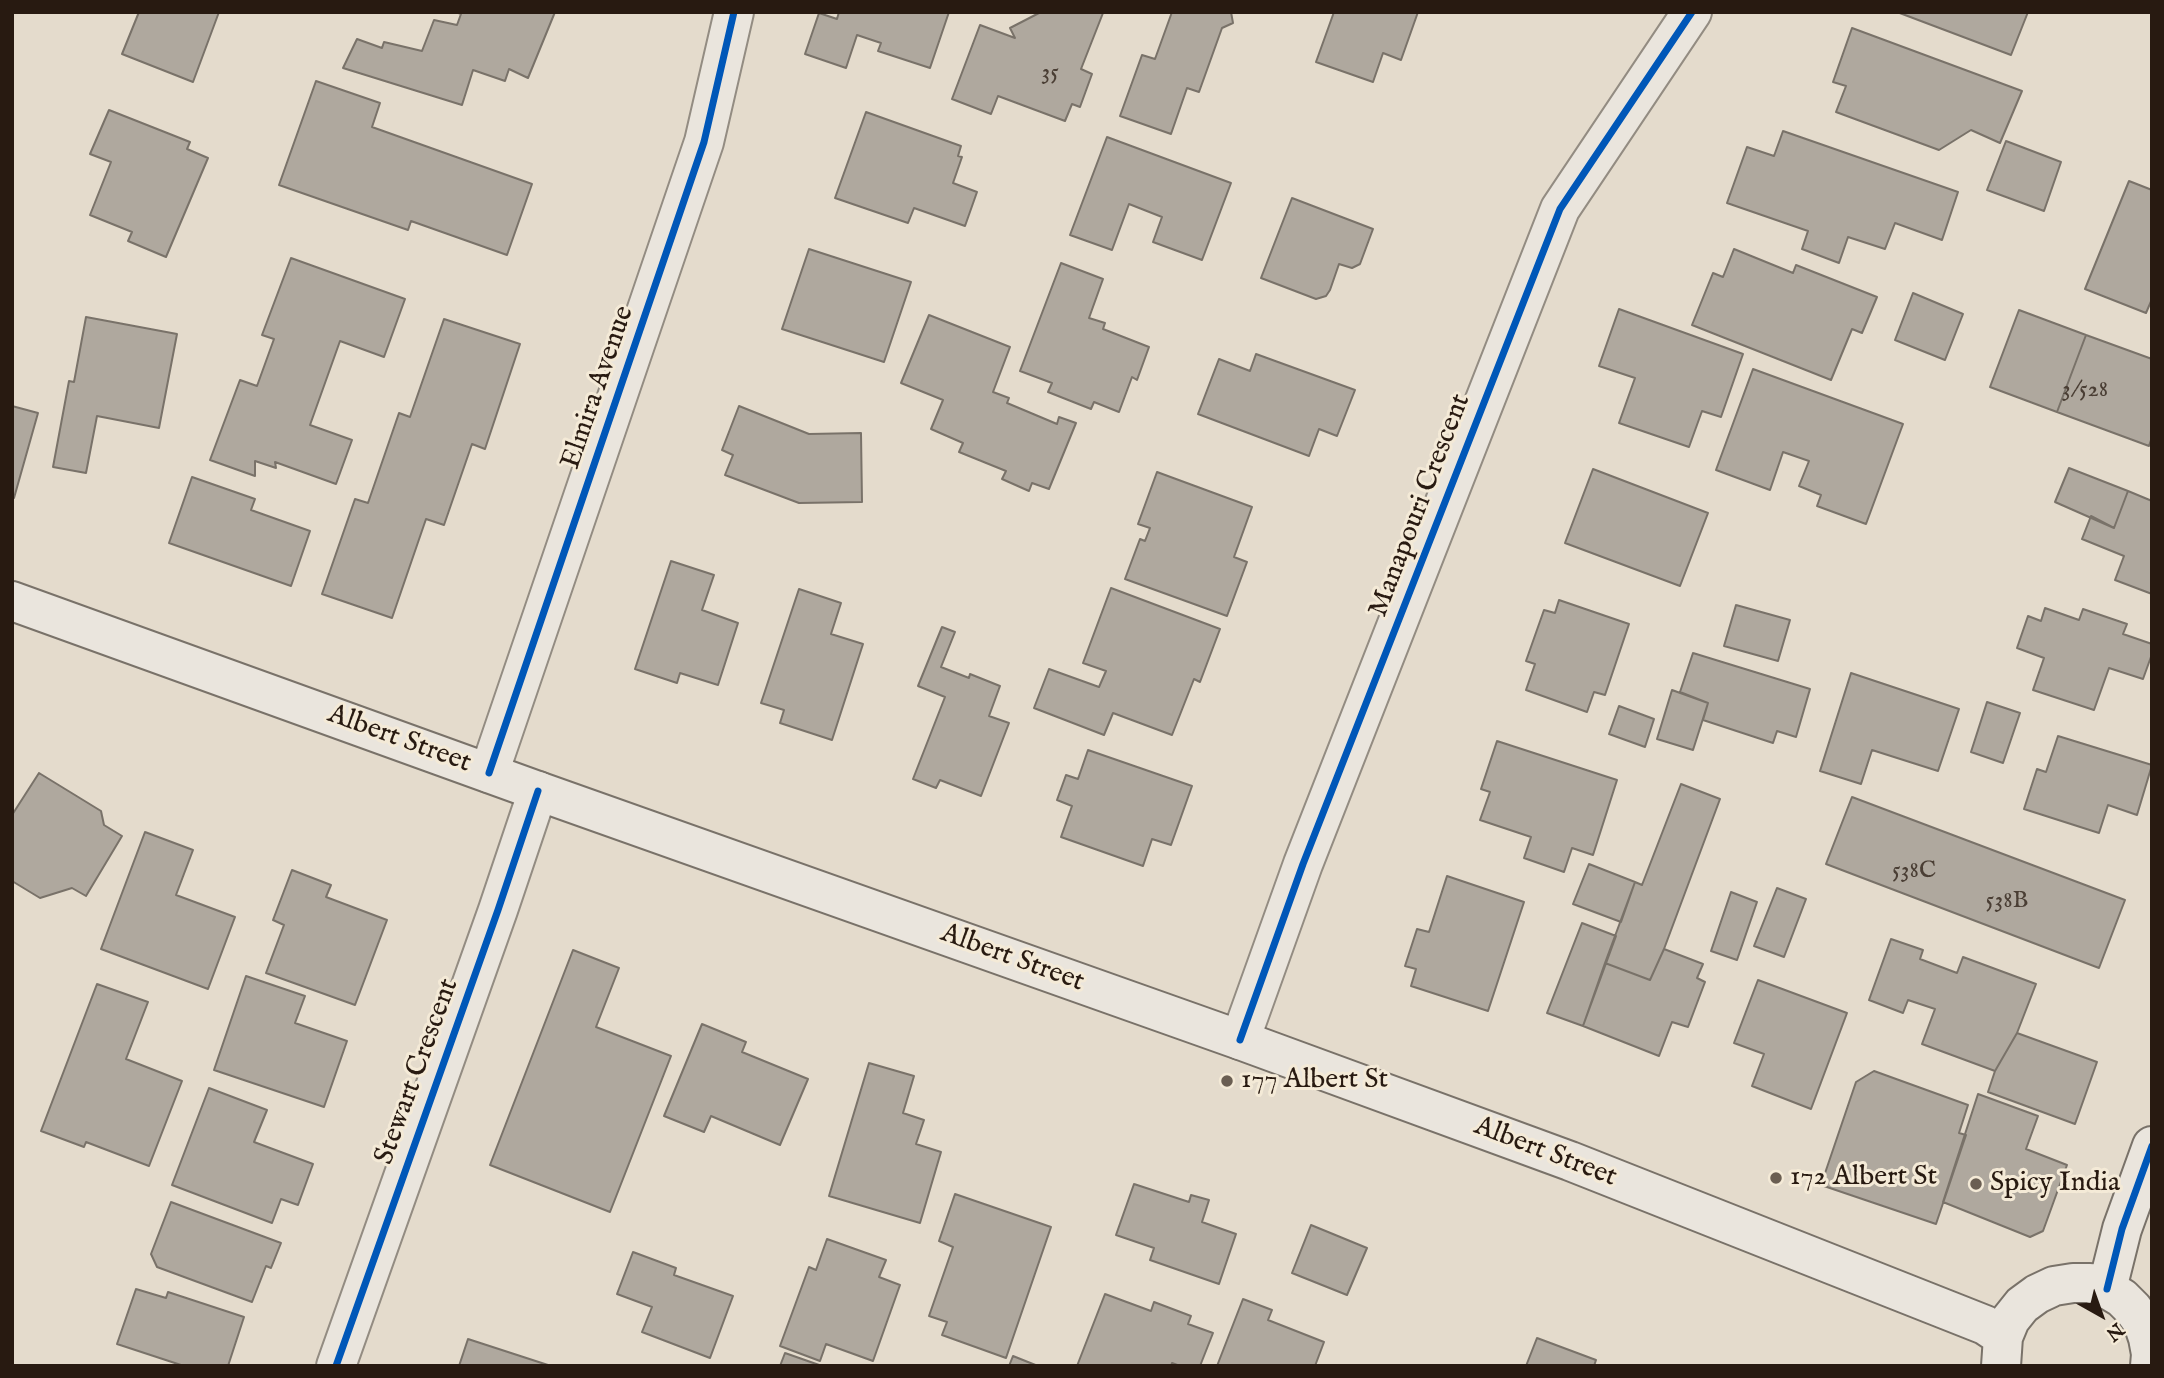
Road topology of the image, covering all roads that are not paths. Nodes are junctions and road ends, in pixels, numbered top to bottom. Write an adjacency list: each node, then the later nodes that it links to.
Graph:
1 (734, 12): 4 (street, Elmira Avenue)
2 (1692, 12): 6 (street, Manapouri Crescent)
3 (12, 601): 4 (street, Albert Street)
4 (489, 773): 5 (street, Albert Street)
5 (538, 791): 6 (street, Albert Street); 10 (street, Stewart Crescent)
6 (1240, 1040): 9 (street, Albert Street)
7 (2152, 1146): 8 (street)
8 (2107, 1289): 9 (street); 11 (street)
9 (2002, 1351)
10 (336, 1366)
11 (2150, 1366)

